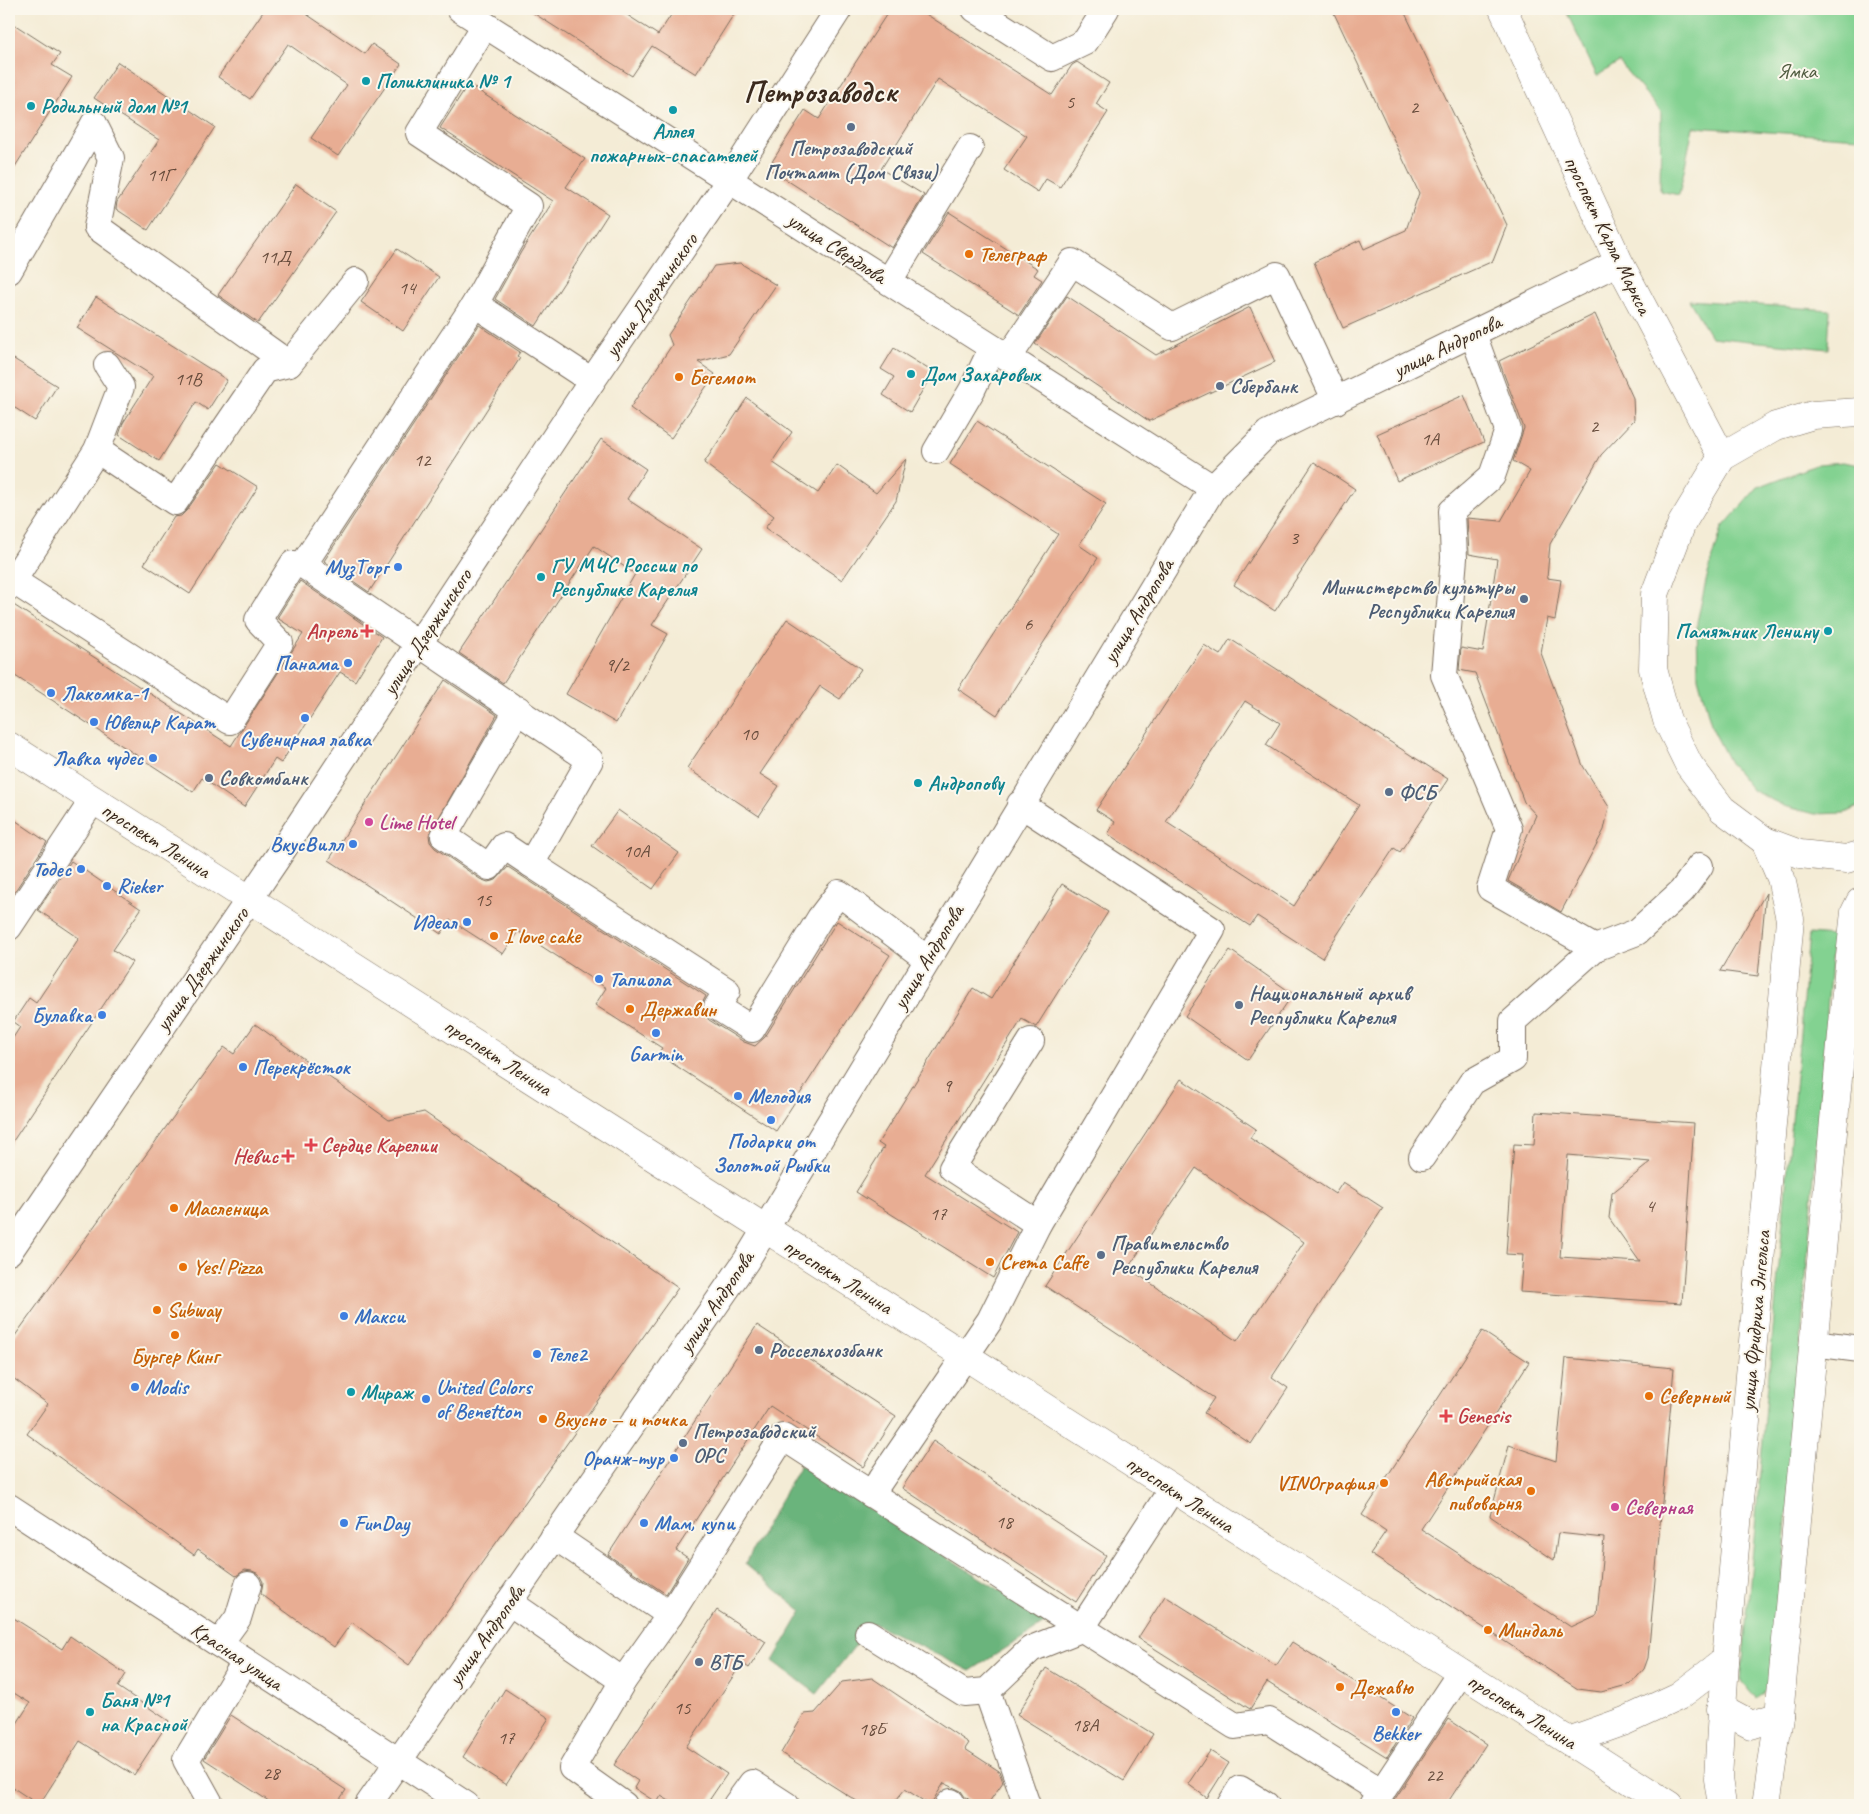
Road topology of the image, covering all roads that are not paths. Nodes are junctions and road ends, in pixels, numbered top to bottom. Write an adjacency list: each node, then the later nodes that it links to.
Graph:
1 (460, 9): 6 (street, улица Свердлова)
2 (839, 9): 8 (street, улица Дзержинского)
3 (975, 9): 4 (street)
4 (1106, 9)
5 (1503, 9): 9 (main road, проспект Карла Маркса)
6 (485, 25): 8 (street, улица Свердлова); 13 (street)
7 (970, 148): 12 (street)
8 (730, 179): 12 (street, улица Свердлова); 18 (street, улица Дзержинского)
9 (1619, 262): 14 (street, улица Андропова); 23 (main road, проспект Карла Маркса)
10 (9, 271): 16 (street)
11 (356, 281): 16 (street)
12 (889, 282): 15 (street, улица Свердлова)
13 (475, 304): 18 (street); 25 (street)
14 (1473, 334): 19 (street, улица Андропова); 39 (street)
15 (1001, 353): 19 (street); 22 (street); 24 (street, улица Свердлова)
16 (289, 364): 21 (street)
17 (107, 365): 21 (street)
18 (592, 381): 27 (street, улица Дзержинского)
19 (1336, 401): 24 (street, улица Андропова)
20 (1860, 412): 23 (main road)
21 (97, 450): 26 (street)
22 (936, 451)
23 (1722, 457): 32 (main road)
24 (1213, 488): 31 (street, улица Андропова)
25 (303, 565): 26 (street); 27 (street)
26 (10, 582)
27 (419, 645): 28 (street); 36 (street, улица Дзержинского)
28 (518, 709): 34 (street); 34 (street)
29 (9, 746): 30 (main road, проспект Ленина)
30 (94, 800): 36 (main road, проспект Ленина); 38 (street)
31 (1020, 804): 40 (street, улица Андропова); 44 (street)
32 (1765, 841): 33 (main road); 60 (main road, улица Фридриха Энгельса)
33 (1860, 855)
34 (531, 864): 40 (street)
35 (1700, 866): 39 (street)
36 (250, 899): 45 (main road, проспект Ленина); 46 (street, улица Дзержинского)
37 (1860, 902): 41 (main road)
38 (9, 927)
39 (1595, 948): 43 (street)
40 (927, 959): 45 (street, улица Андропова)
41 (1853, 1004): 47 (main road)
42 (1031, 1041): 44 (street)
43 (1422, 1157)
44 (1038, 1224): 49 (street)
45 (765, 1230): 49 (main road, проспект Ленина); 53 (street, улица Андропова)
46 (9, 1252)
47 (1813, 1343): 48 (street); 66 (main road)
48 (1860, 1349)
49 (965, 1356): 50 (main road, проспект Ленина); 51 (street)
50 (1172, 1489): 57 (street); 62 (main road, проспект Ленина)
51 (871, 1494): 56 (street); 57 (street)
52 (9, 1507): 59 (street, Красная улица)
53 (554, 1536): 55 (street, улица Андропова); 56 (street)
54 (248, 1584): 59 (street)
55 (508, 1602): 63 (street); 68 (street, улица Андропова)
56 (670, 1615): 63 (street)
57 (1081, 1629): 64 (street); 69 (street)
58 (868, 1633): 64 (street)
59 (219, 1644): 61 (street, Красная улица)
60 (1725, 1661): 65 (main road, улица Фридриха Энгельса); 67 (main road)
61 (245, 1662): 68 (street, Красная улица); 70 (street)
62 (1461, 1672): 67 (main road, проспект Ленина); 69 (street)
63 (623, 1681): 73 (street)
64 (987, 1691): 76 (street)
65 (1721, 1709): 66 (main road); 80 (main road, улица Фридриха Энгельса)
66 (1779, 1716): 81 (main road)
67 (1569, 1741): 79 (main road, проспект Ленина)
68 (397, 1762): 71 (street, улица Андропова); 72 (street, Красная улица)
69 (1377, 1799)
70 (211, 1804)
71 (368, 1805)
72 (466, 1805)
73 (624, 1805)
74 (736, 1805): 75 (street)
75 (786, 1805)
76 (1027, 1805)
77 (1230, 1805): 78 (street)
78 (1266, 1805)
79 (1669, 1805)
80 (1722, 1805)
81 (1766, 1805)

